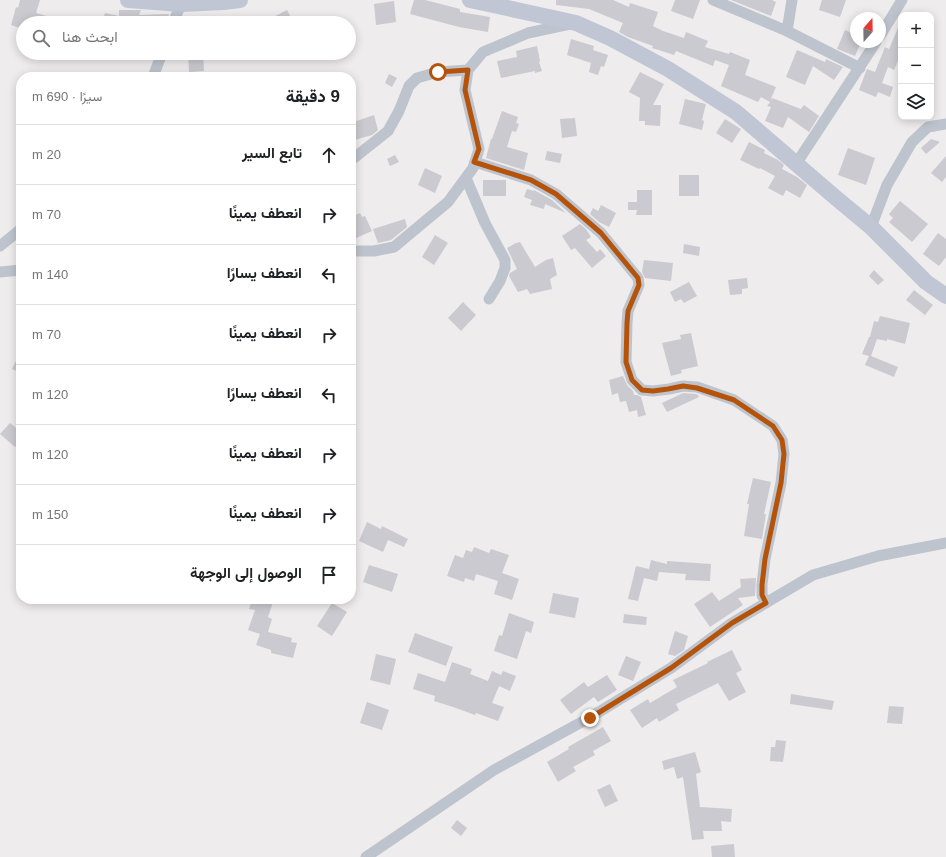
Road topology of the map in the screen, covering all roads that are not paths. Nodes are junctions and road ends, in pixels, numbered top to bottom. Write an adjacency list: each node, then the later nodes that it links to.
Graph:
1 (128, 0): 7 (main road)
2 (240, 0): 7 (main road)
3 (470, 0): 9 (main road)
4 (713, 0): 11 (street)
5 (792, 0): 11 (street)
6 (902, 0): 10 (street)
7 (180, 4): 8 (street)
8 (176, 16)
9 (576, 23): 15 (street); 20 (main road)
10 (886, 26)
11 (787, 32): 14 (street)
12 (872, 48): 14 (street)
13 (160, 60): 16 (street)
14 (860, 68): 20 (street)
15 (468, 70): 18 (street); 19 (street)
16 (156, 72)
17 (946, 124): 22 (street)
18 (356, 156)
19 (474, 162): 21 (street); 31 (street)
20 (796, 164): 22 (main road)
21 (466, 178): 25 (street); 29 (street)
22 (871, 227): 28 (main road)
23 (16, 233): 24 (street)
24 (0, 246)
25 (356, 251)
26 (16, 270): 27 (street)
27 (0, 272)
28 (946, 296)
29 (489, 299)
30 (946, 543): 31 (street)
31 (766, 603): 32 (street)
32 (366, 857)

